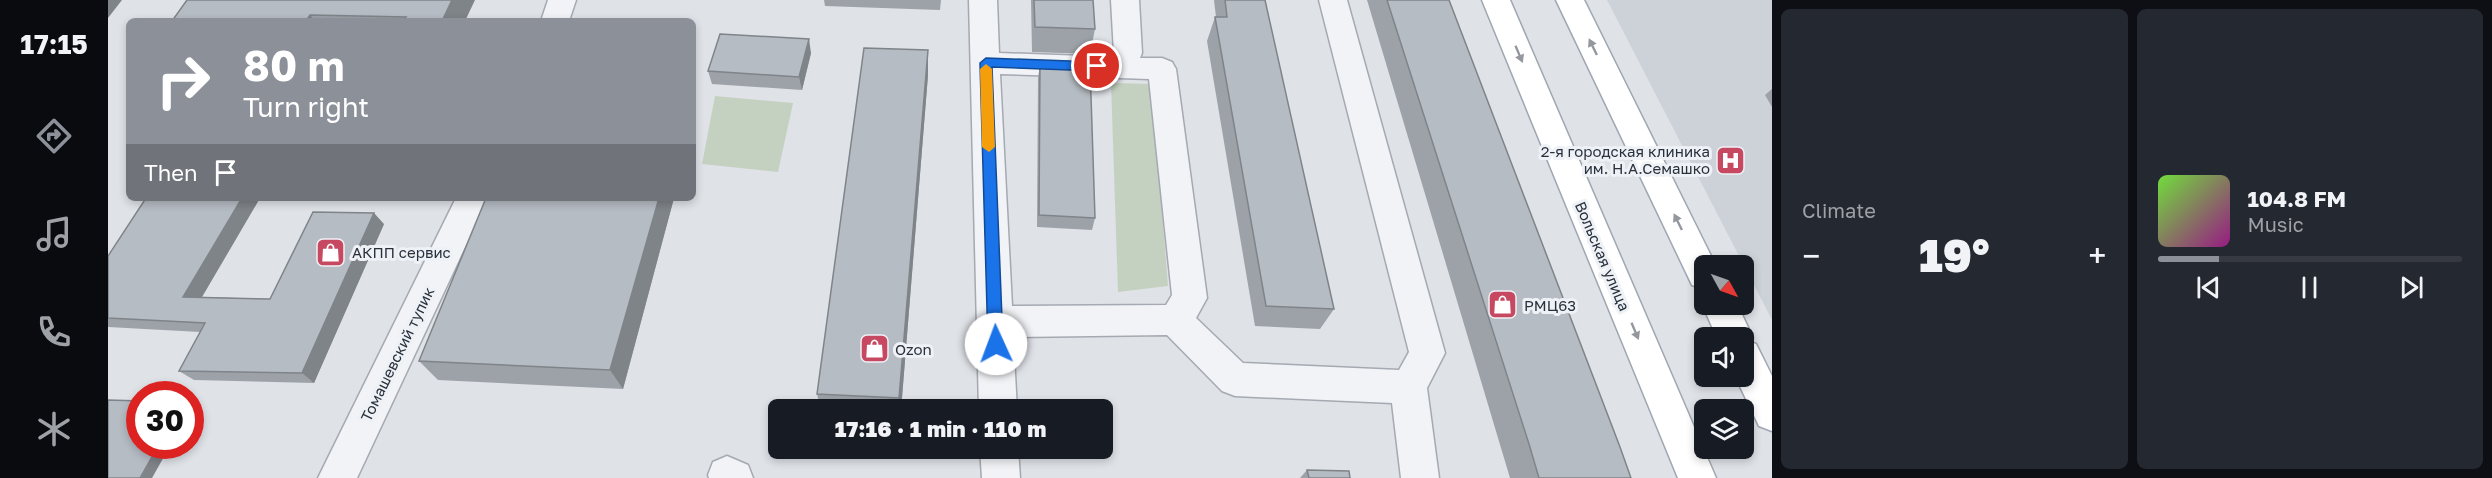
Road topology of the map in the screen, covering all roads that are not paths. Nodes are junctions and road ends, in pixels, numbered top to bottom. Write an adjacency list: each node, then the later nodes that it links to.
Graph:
1 (562, 0): 7 (street)
2 (983, 0): 8 (street)
3 (1125, 0): 9 (street)
4 (1333, 0): 15 (street)
5 (1496, 0): 20 (main road, Вольская улица, one-way to 20)
6 (1570, 0): 11 (main road, one-way to 6)
7 (556, 18)
8 (986, 63): 9 (street); 13 (street)
9 (1119, 67): 12 (street)
10 (471, 201): 18 (street, Томашевский тупик)
11 (1695, 255)
12 (1175, 320): 13 (street); 15 (street)
13 (995, 322): 16 (street)
14 (1754, 377): 17 (main road)
15 (1409, 387): 19 (street)
16 (998, 399)
17 (1772, 414)
18 (338, 478)
19 (1420, 478)
20 (1697, 478)

